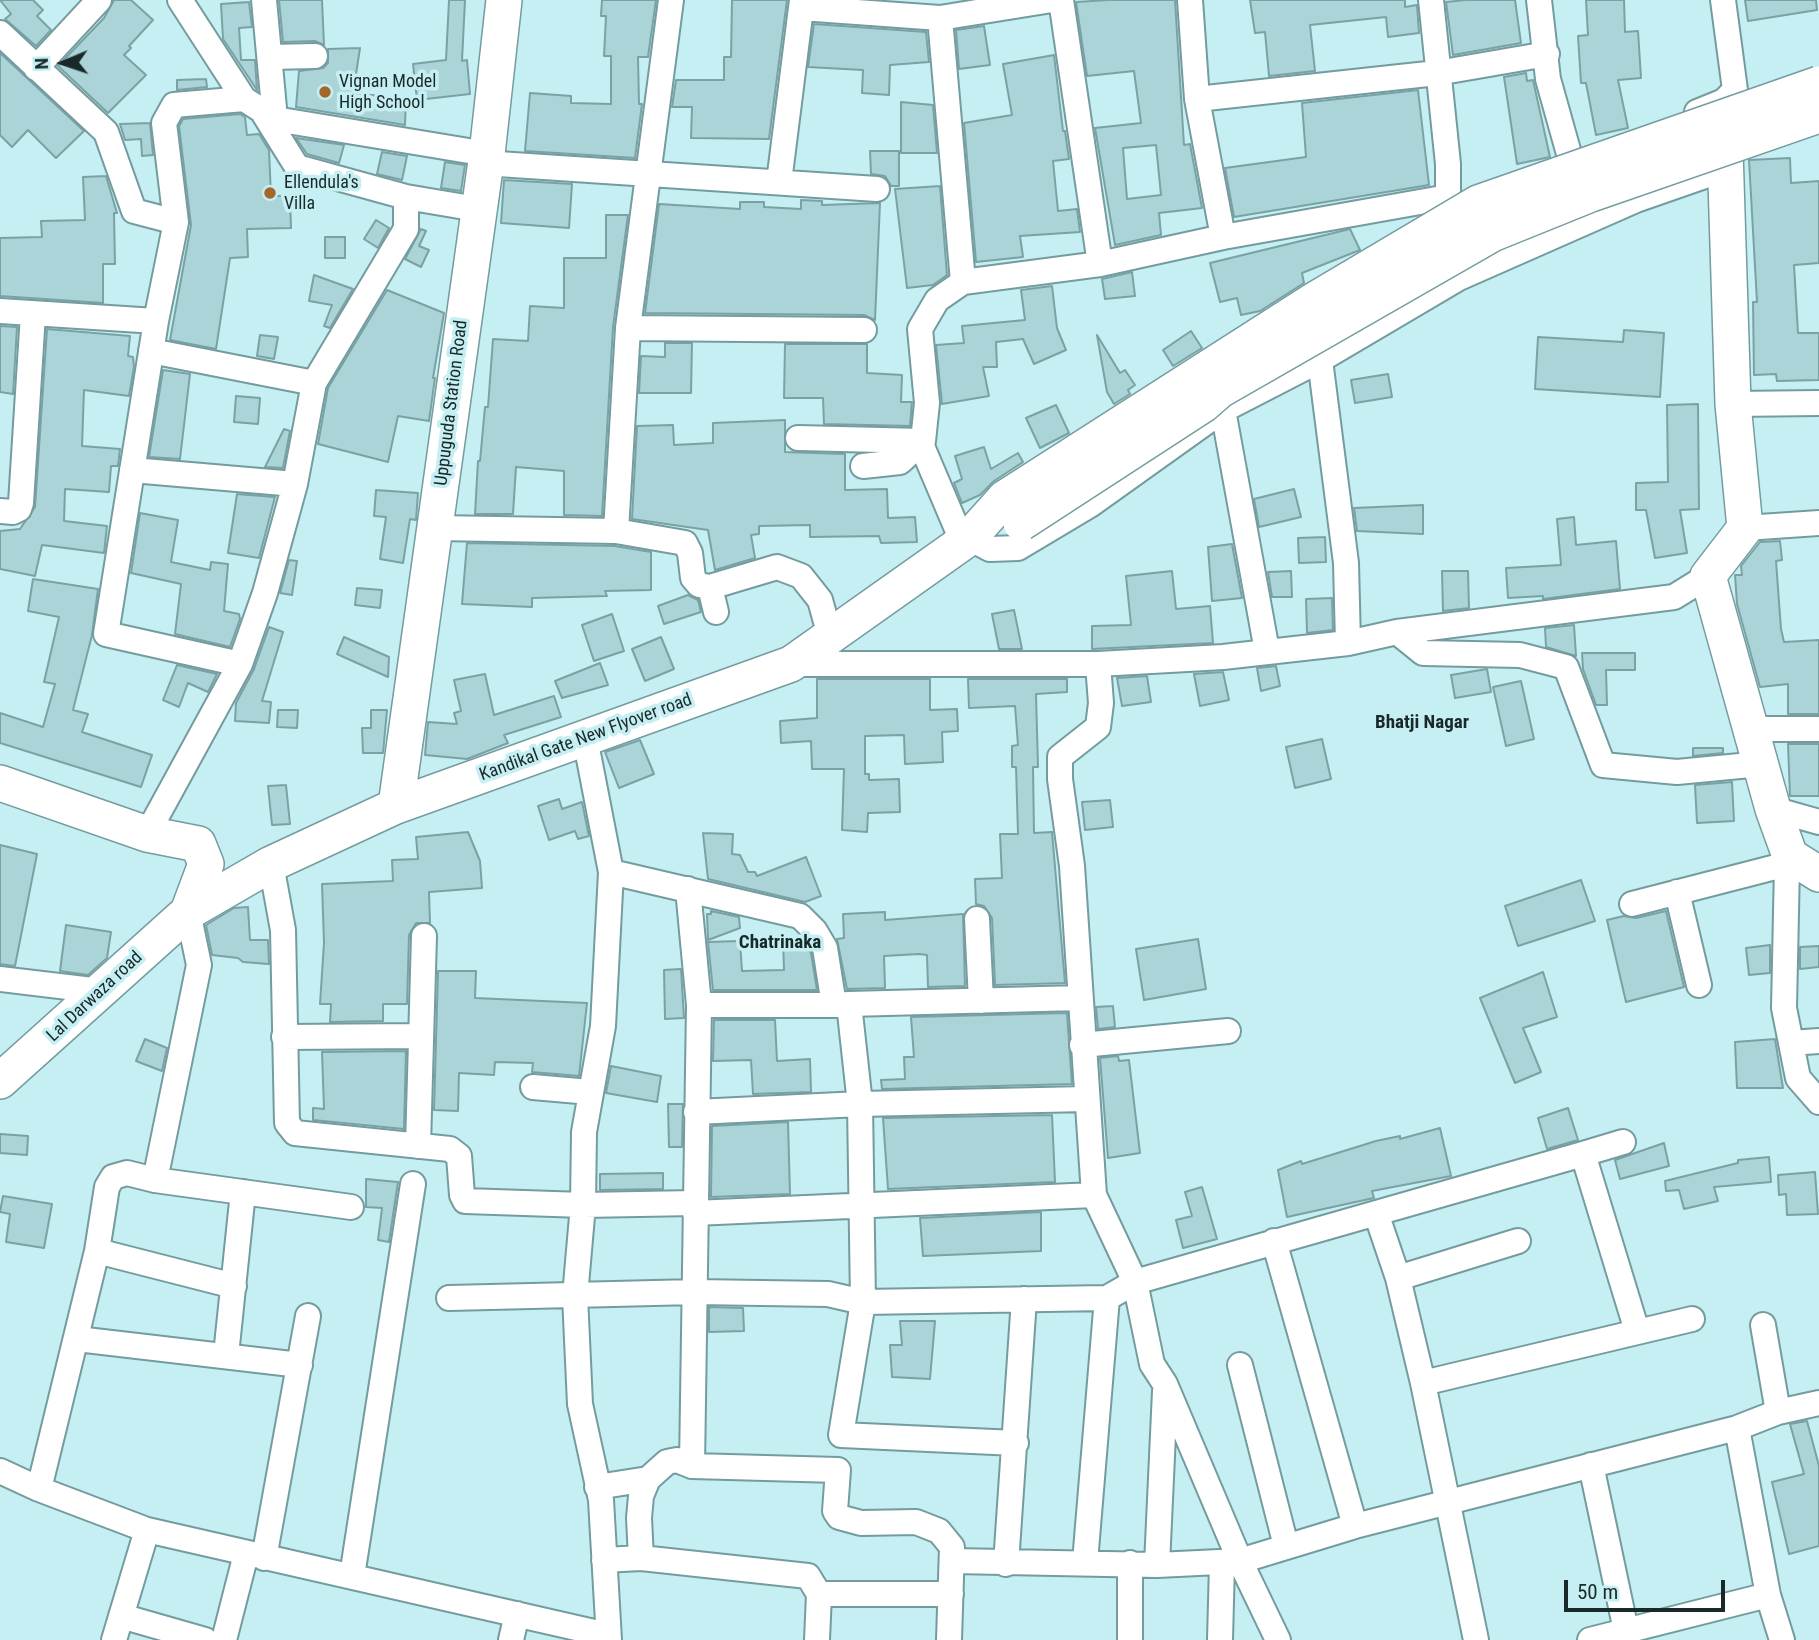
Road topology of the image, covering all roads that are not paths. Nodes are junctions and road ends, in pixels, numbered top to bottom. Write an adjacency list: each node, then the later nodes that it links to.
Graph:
1 (99, 0): 18 (street)
2 (180, 0): 21 (street)
3 (264, 0): 17 (street)
4 (504, 0): 26 (main road, Uppuguda Station Road)
5 (671, 0): 29 (street)
6 (1052, 0): 13 (street)
7 (1061, 0): 37 (street)
8 (1190, 0): 22 (street)
9 (1431, 0): 19 (street)
10 (1539, 0): 15 (street)
11 (1723, 0): 23 (street)
12 (802, 4): 13 (street); 30 (street)
13 (940, 18): 38 (street)
14 (0, 33): 18 (street)
15 (1546, 54): 19 (street); 27 (street)
16 (315, 56): 17 (street)
17 (271, 57): 25 (street)
18 (36, 68): 35 (street)
19 (1437, 73): 22 (street); 33 (street)
20 (1819, 84): 55 (main road, bridge)
21 (244, 99): 25 (street); 35 (street)
22 (1197, 99): 36 (street)
23 (1724, 101): 27 (street); 28 (main road)
24 (1819, 115): 55 (main road, bridge)
25 (270, 116): 26 (street); 32 (street)
26 (485, 159): 29 (street); 34 (main road, Uppuguda Station Road)
27 (1571, 161): 33 (street)
28 (1724, 169): 45 (street); 48 (main road)
29 (646, 175): 30 (street); 42 (street)
30 (779, 182): 31 (street)
31 (877, 189)
32 (406, 197): 34 (street); 46 (street)
33 (1448, 197): 36 (street)
34 (477, 209): 58 (main road, Uppuguda Station Road)
35 (176, 222): 41 (street)
36 (1223, 237): 37 (street)
37 (1100, 264): 38 (street)
38 (963, 282): 51 (street)
39 (0, 312): 40 (street)
40 (33, 314): 41 (street); 56 (street)
41 (156, 321): 44 (street)
42 (628, 328): 43 (street); 60 (street)
43 (864, 330)
44 (151, 351): 46 (street); 53 (street)
45 (1320, 360): 49 (street); 67 (street)
46 (314, 383): 54 (street)
47 (1819, 403): 48 (street)
48 (1733, 404): 59 (main road)
49 (1223, 410): 61 (street); 68 (street)
50 (798, 438): 51 (street)
51 (922, 443): 52 (street); 61 (street)
52 (863, 466)
53 (132, 470): 54 (street); 69 (street)
54 (295, 484): 69 (street)
55 (1013, 510): 61 (main road, Kandikal Gate New Flyover road)
56 (0, 511)
57 (1819, 523): 59 (street)
58 (436, 527): 60 (street); 77 (main road, Uppuguda Station Road)
59 (1745, 528): 62 (main road)
60 (616, 530): 63 (street)
61 (966, 541): 66 (main road, Kandikal Gate New Flyover road)
62 (1708, 576): 65 (street); 72 (main road)
63 (710, 587): 64 (street); 66 (street)
64 (716, 612)
65 (1397, 632): 67 (street); 75 (street)
66 (830, 636): 70 (main road, Kandikal Gate New Flyover road)
67 (1348, 642): 68 (street)
68 (1266, 650): 71 (street)
69 (240, 664): 80 (street)
70 (791, 664): 71 (street); 74 (main road, Kandikal Gate New Flyover road)
71 (1098, 664): 93 (street)
72 (1750, 729): 73 (street); 75 (main road)
73 (1819, 729)
74 (585, 738): 77 (main road, Kandikal Gate New Flyover road); 83 (street)
75 (1761, 764): 78 (main road)
76 (0, 783): 80 (main road)
77 (396, 806): 81 (main road, Kandikal Gate New Flyover road)
78 (1773, 809): 79 (street); 82 (main road)
79 (1819, 822)
80 (148, 834): 87 (main road)
81 (271, 864): 87 (main road, Kandikal Gate New Flyover road); 99 (street)
82 (1808, 868): 85 (street); 101 (street)
83 (611, 872): 84 (street); 105 (street)
84 (688, 889): 95 (street); 96 (street)
85 (1677, 892): 86 (street); 91 (street)
86 (1632, 904)
87 (188, 912): 92 (main road, Lal Darwaza road); 113 (street)
88 (977, 919): 94 (street)
89 (424, 936): 98 (street)
90 (0, 979): 92 (street)
91 (1699, 985)
92 (101, 991): 103 (main road, Lal Darwaza road)
93 (1079, 999): 94 (street); 102 (street)
94 (981, 1000): 95 (street)
95 (842, 1004): 96 (street); 108 (street)
96 (699, 1005): 109 (street)
97 (1228, 1031): 102 (street)
98 (419, 1036): 99 (street); 111 (street)
99 (284, 1037): 111 (street)
100 (1819, 1041): 101 (street)
101 (1791, 1043): 107 (street)
102 (1082, 1045): 106 (street)
103 (0, 1081)
104 (533, 1087): 105 (street)
105 (590, 1092): 117 (street)
106 (1086, 1099): 108 (street); 116 (street)
107 (1819, 1101)
108 (860, 1104): 109 (street); 120 (street)
109 (696, 1112): 119 (street)
110 (1623, 1142): 112 (street)
111 (418, 1146): 117 (street)
112 (1583, 1154): 121 (street); 137 (street)
113 (155, 1180): 115 (street); 124 (street)
114 (413, 1184): 169 (street)
115 (243, 1192): 118 (street); 127 (street)
116 (1094, 1195): 120 (street); 126 (street)
117 (583, 1205): 119 (street); 129 (street)
118 (351, 1207)
119 (695, 1208): 120 (street); 128 (street)
120 (862, 1208): 133 (street)
121 (1376, 1213): 122 (street); 125 (street)
122 (1274, 1241): 126 (street); 157 (street)
123 (1518, 1241): 125 (street)
124 (97, 1251): 127 (street); 138 (street)
125 (1398, 1278): 142 (street)
126 (1135, 1282): 132 (street); 143 (street)
127 (234, 1286): 139 (street)
128 (695, 1292): 129 (street); 133 (street); 150 (street)
129 (575, 1296): 130 (street); 154 (street)
130 (449, 1298)
131 (1024, 1298): 132 (street); 133 (street); 148 (street)
132 (1107, 1298): 164 (street)
133 (863, 1302): 147 (street)
134 (308, 1316): 140 (street)
135 (1692, 1319): 137 (street)
136 (1763, 1325): 145 (street)
137 (1637, 1331): 142 (street)
138 (77, 1339): 139 (street); 155 (street)
139 (226, 1355): 140 (street)
140 (300, 1365): 160 (street)
141 (1240, 1365): 159 (street)
142 (1423, 1383): 156 (street)
143 (1165, 1384): 165 (street); 168 (street)
144 (1819, 1403): 145 (street)
145 (1778, 1412): 146 (street)
146 (1737, 1428): 149 (street); 172 (street)
147 (841, 1435): 148 (street); 152 (street)
148 (1016, 1443): 167 (street)
149 (1591, 1465): 156 (street); 175 (street)
150 (692, 1466): 152 (street); 153 (street)
151 (0, 1471): 155 (street)
152 (838, 1471): 163 (street)
153 (648, 1479): 154 (street); 161 (street)
154 (597, 1487): 162 (street)
155 (38, 1489): 158 (street)
156 (1449, 1503): 157 (street); 186 (street)
157 (1355, 1526): 159 (street)
158 (147, 1530): 160 (street); 174 (street)
159 (1286, 1546): 165 (street)
160 (255, 1556): 169 (street); 179 (street)
161 (641, 1558): 162 (street); 170 (street)
162 (604, 1560): 176 (street)
163 (953, 1561): 167 (street); 171 (street)
164 (1085, 1562): 166 (street); 167 (street)
165 (1231, 1562): 168 (street); 184 (street); 185 (street)
166 (1130, 1563): 168 (street); 183 (street)
167 (1006, 1564)
168 (1157, 1565)
169 (352, 1576): 173 (street)
170 (819, 1594): 171 (street); 181 (street)
171 (951, 1594): 182 (street)
172 (1768, 1595): 175 (street); 188 (street)
173 (517, 1614): 176 (street); 180 (street)
174 (121, 1616): 177 (street); 178 (street)
175 (1627, 1635): 187 (street)
176 (608, 1638)
177 (114, 1640)
178 (205, 1640)
179 (224, 1640)
180 (511, 1640)
181 (817, 1640)
182 (950, 1640)
183 (1130, 1640)
184 (1220, 1640)
185 (1278, 1640)
186 (1476, 1640)
187 (1590, 1640)
188 (1782, 1640)

